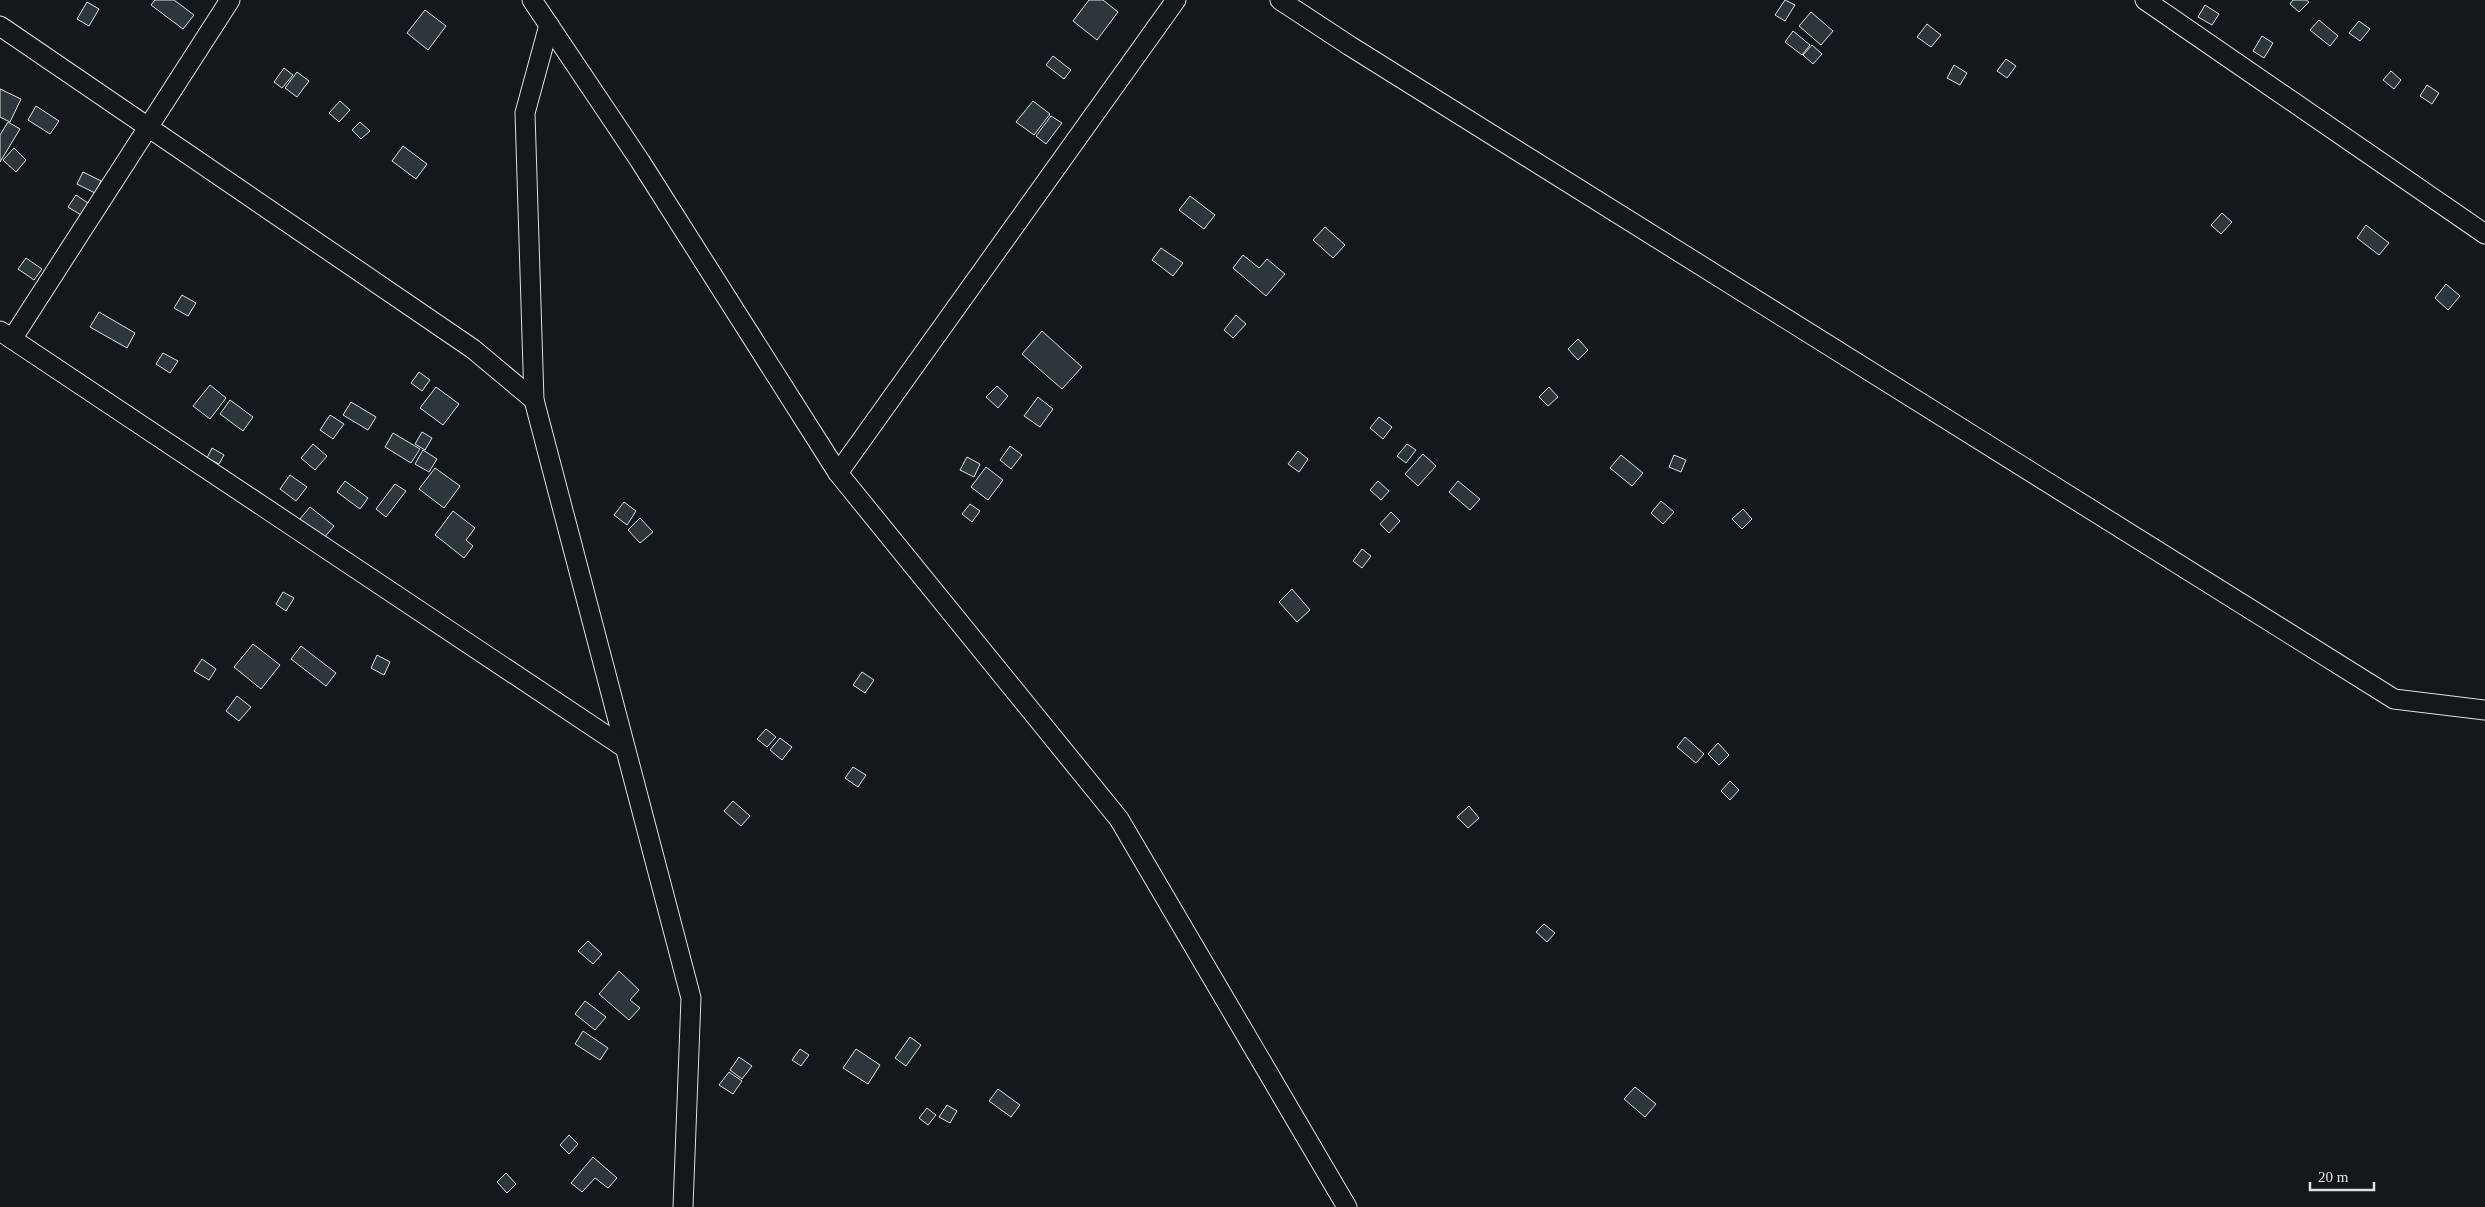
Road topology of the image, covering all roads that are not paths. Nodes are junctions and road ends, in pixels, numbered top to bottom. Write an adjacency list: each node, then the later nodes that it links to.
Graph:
1 (230, 0): 8 (street)
2 (532, 0): 6 (street)
3 (1176, 0): 12 (street)
4 (1280, 0): 13 (street)
5 (2145, 0): 9 (street)
6 (548, 25): 11 (street); 12 (street)
7 (0, 26): 8 (street)
8 (148, 127): 10 (street); 11 (street)
9 (2485, 234)
10 (6, 335): 14 (street)
11 (534, 400): 14 (street)
12 (838, 473): 16 (street)
13 (2485, 710)
14 (625, 748): 15 (street)
15 (683, 1207)
16 (1347, 1207)

